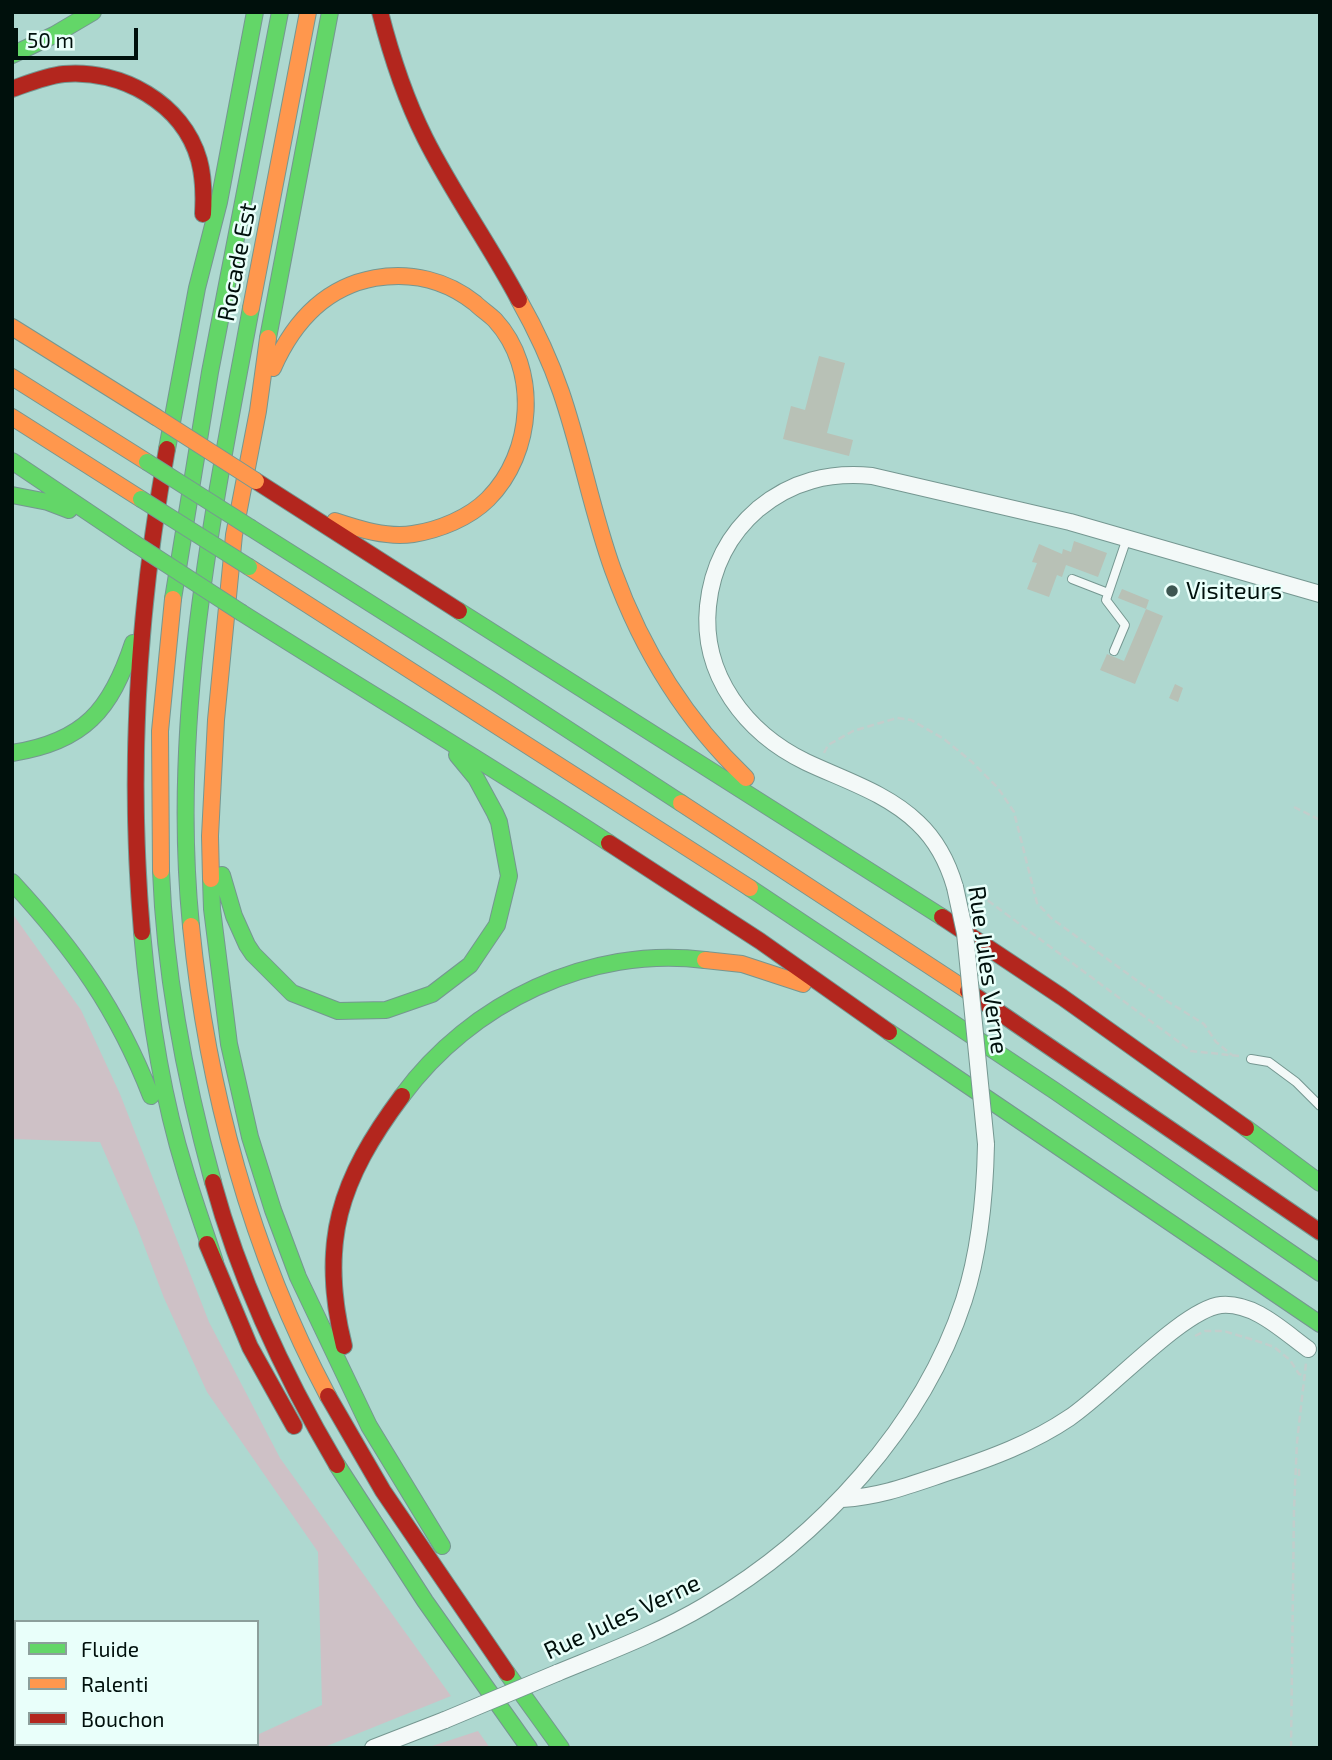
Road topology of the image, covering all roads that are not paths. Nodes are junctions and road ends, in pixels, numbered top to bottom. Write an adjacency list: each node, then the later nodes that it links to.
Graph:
1 (93, 12): 7 (highway)
2 (255, 12): 9 (highway)
3 (281, 12): 42 (highway, Rocade Est)
4 (308, 12): 43 (highway, Rocade Est)
5 (330, 12): 12 (highway)
6 (380, 12): 27 (highway)
7 (12, 55)
8 (12, 89): 9 (highway)
9 (197, 288): 22 (highway)
10 (12, 325): 16 (highway, bridge)
11 (12, 377): 33 (highway, bridge)
12 (258, 411): 16 (highway); 26 (highway)
13 (12, 418): 35 (highway, bridge)
14 (12, 461): 17 (highway)
15 (12, 495): 17 (highway)
16 (283, 498): 27 (highway)
17 (110, 528): 24 (highway, bridge)
18 (1127, 538): 20 (lane); 21 (street, Rue Jules Verne); 40 (street, Rue Jules Verne, bridge)
19 (1072, 579): 20 (lane)
20 (1108, 593): 23 (lane)
21 (1320, 594)
22 (145, 596): 25 (highway); 34 (highway)
23 (1114, 651)
24 (433, 734): 26 (highway); 29 (highway)
25 (12, 754)
26 (212, 800): 38 (highway)
27 (837, 849): 32 (highway)
28 (12, 882): 34 (highway)
29 (850, 1005): 36 (highway); 38 (highway)
30 (1251, 1059): 31 (lane)
31 (1320, 1106)
32 (1320, 1184)
33 (1320, 1232)
34 (215, 1262): 39 (highway)
35 (1320, 1273)
36 (1320, 1324)
37 (1311, 1351): 40 (street)
38 (369, 1426): 43 (highway)
39 (303, 1441)
40 (842, 1499): 44 (street, Rue Jules Verne, bridge)
41 (354, 1521): 42 (highway)
42 (468, 1663): 45 (highway)
43 (560, 1747)
44 (373, 1748)
45 (529, 1748)

